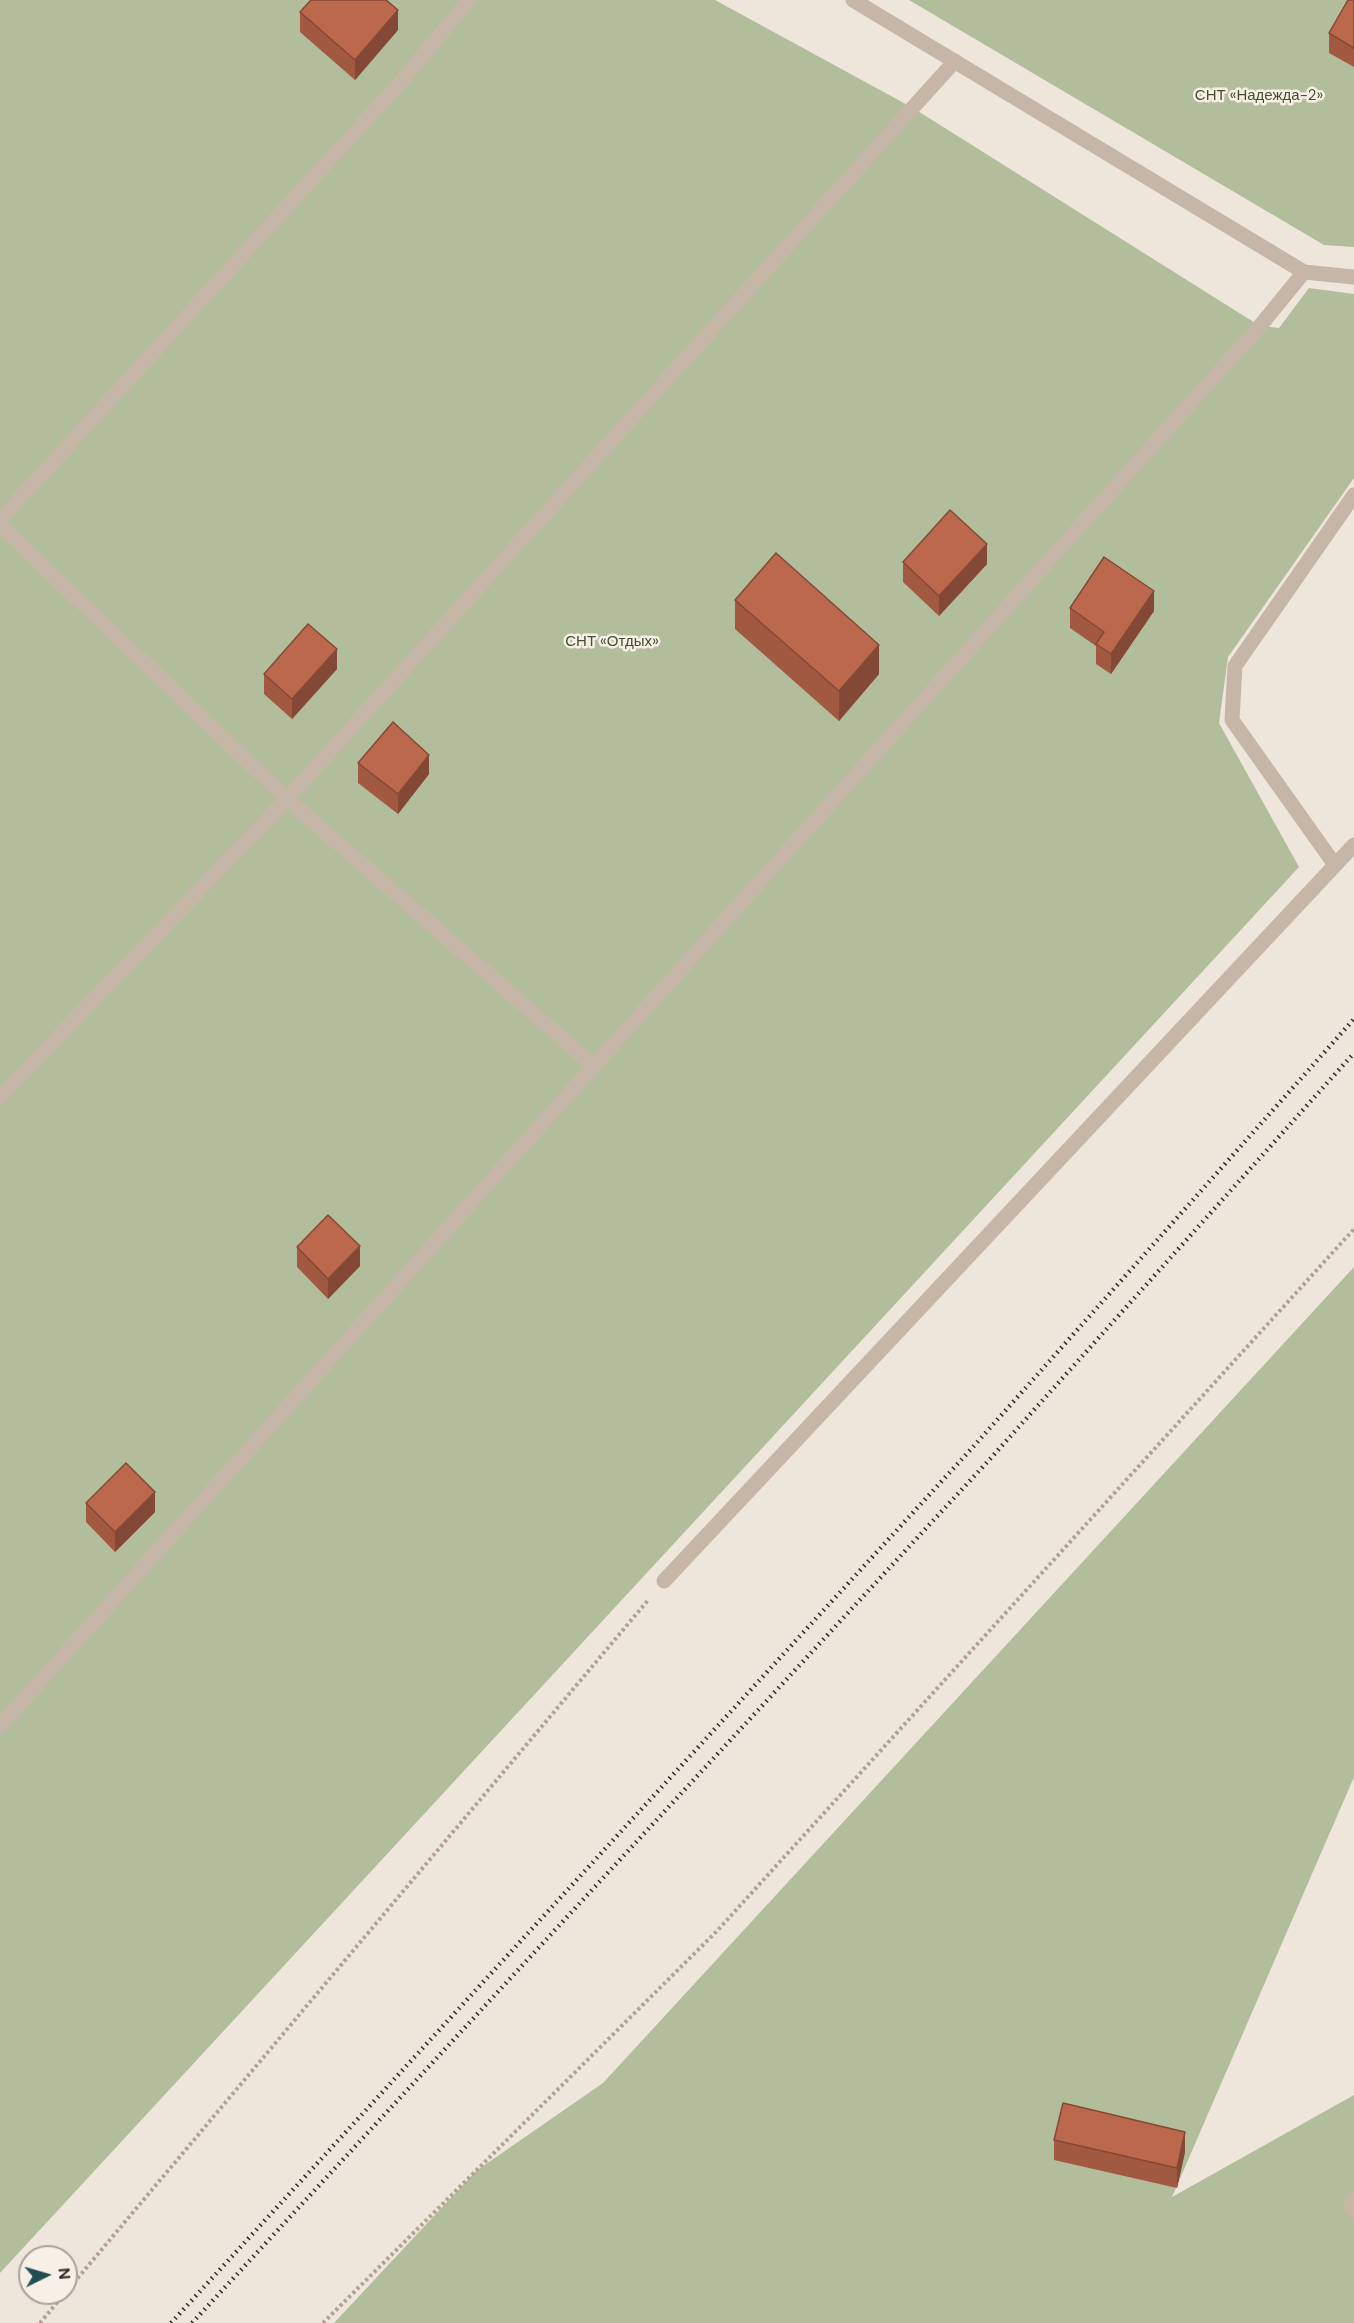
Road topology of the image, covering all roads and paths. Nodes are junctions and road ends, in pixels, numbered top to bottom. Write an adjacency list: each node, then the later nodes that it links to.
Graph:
1 (470, 0): 7 (street)
2 (853, 0): 3 (street)
3 (955, 61): 4 (street); 9 (street)
4 (1304, 272): 5 (street); 12 (street)
5 (1354, 277)
6 (1354, 495): 11 (street)
7 (0, 520)
8 (0, 525): 9 (street)
9 (287, 799): 12 (street); 13 (street)
10 (1354, 845): 11 (street)
11 (1335, 865): 15 (street)
12 (594, 1066): 16 (street)
13 (0, 1097)
14 (1354, 1229): 22 (path)
15 (664, 1581): 19 (path)
16 (0, 1726)
17 (1354, 2199): 18 (street)
18 (1354, 2211)
19 (78, 2277)
20 (55, 2305): 21 (path)
21 (40, 2323)
22 (323, 2323)

